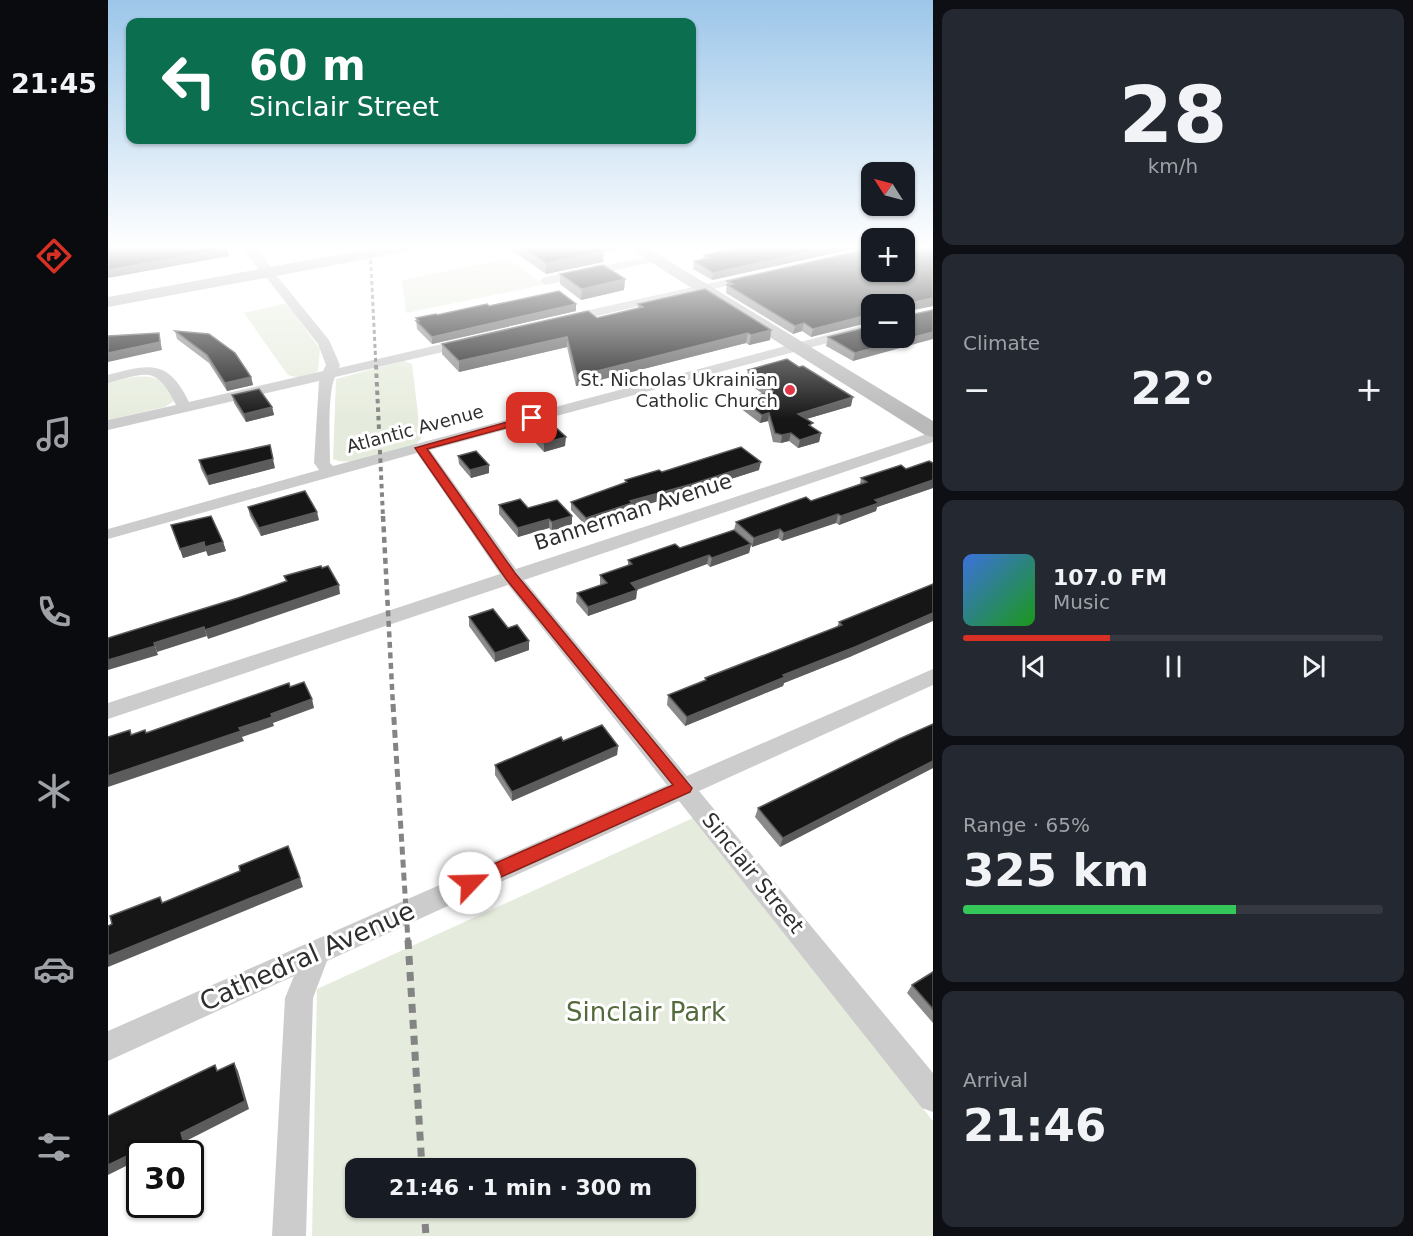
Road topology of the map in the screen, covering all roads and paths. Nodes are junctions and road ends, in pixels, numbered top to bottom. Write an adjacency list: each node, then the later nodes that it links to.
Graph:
1 (293, 304): 8 (street)
2 (635, 304): 4 (street)
3 (727, 304): 7 (main road)
4 (557, 322)
5 (861, 330): 7 (street, Atlantic Avenue)
6 (479, 339): 8 (street)
7 (796, 347): 12 (main road); 14 (street, Atlantic Avenue)
8 (327, 374): 10 (street); 15 (street)
9 (108, 379): 10 (street)
10 (185, 407): 11 (street)
11 (108, 425)
12 (933, 430)
13 (933, 437): 17 (street, Bannerman Avenue)
14 (421, 448): 15 (street, Atlantic Avenue); 17 (street, Sinclair Street)
15 (329, 472): 16 (street, Atlantic Avenue)
16 (108, 534)
17 (511, 576): 19 (street, Bannerman Avenue); 20 (street, Sinclair Street)
18 (933, 675): 20 (street, Cathedral Avenue)
19 (108, 711)
20 (684, 788): 21 (street, Cathedral Avenue); 23 (street, Sinclair Street)
21 (317, 952): 22 (street, Cathedral Avenue); 24 (street)
22 (108, 1046)
23 (933, 1097)
24 (289, 1236)

